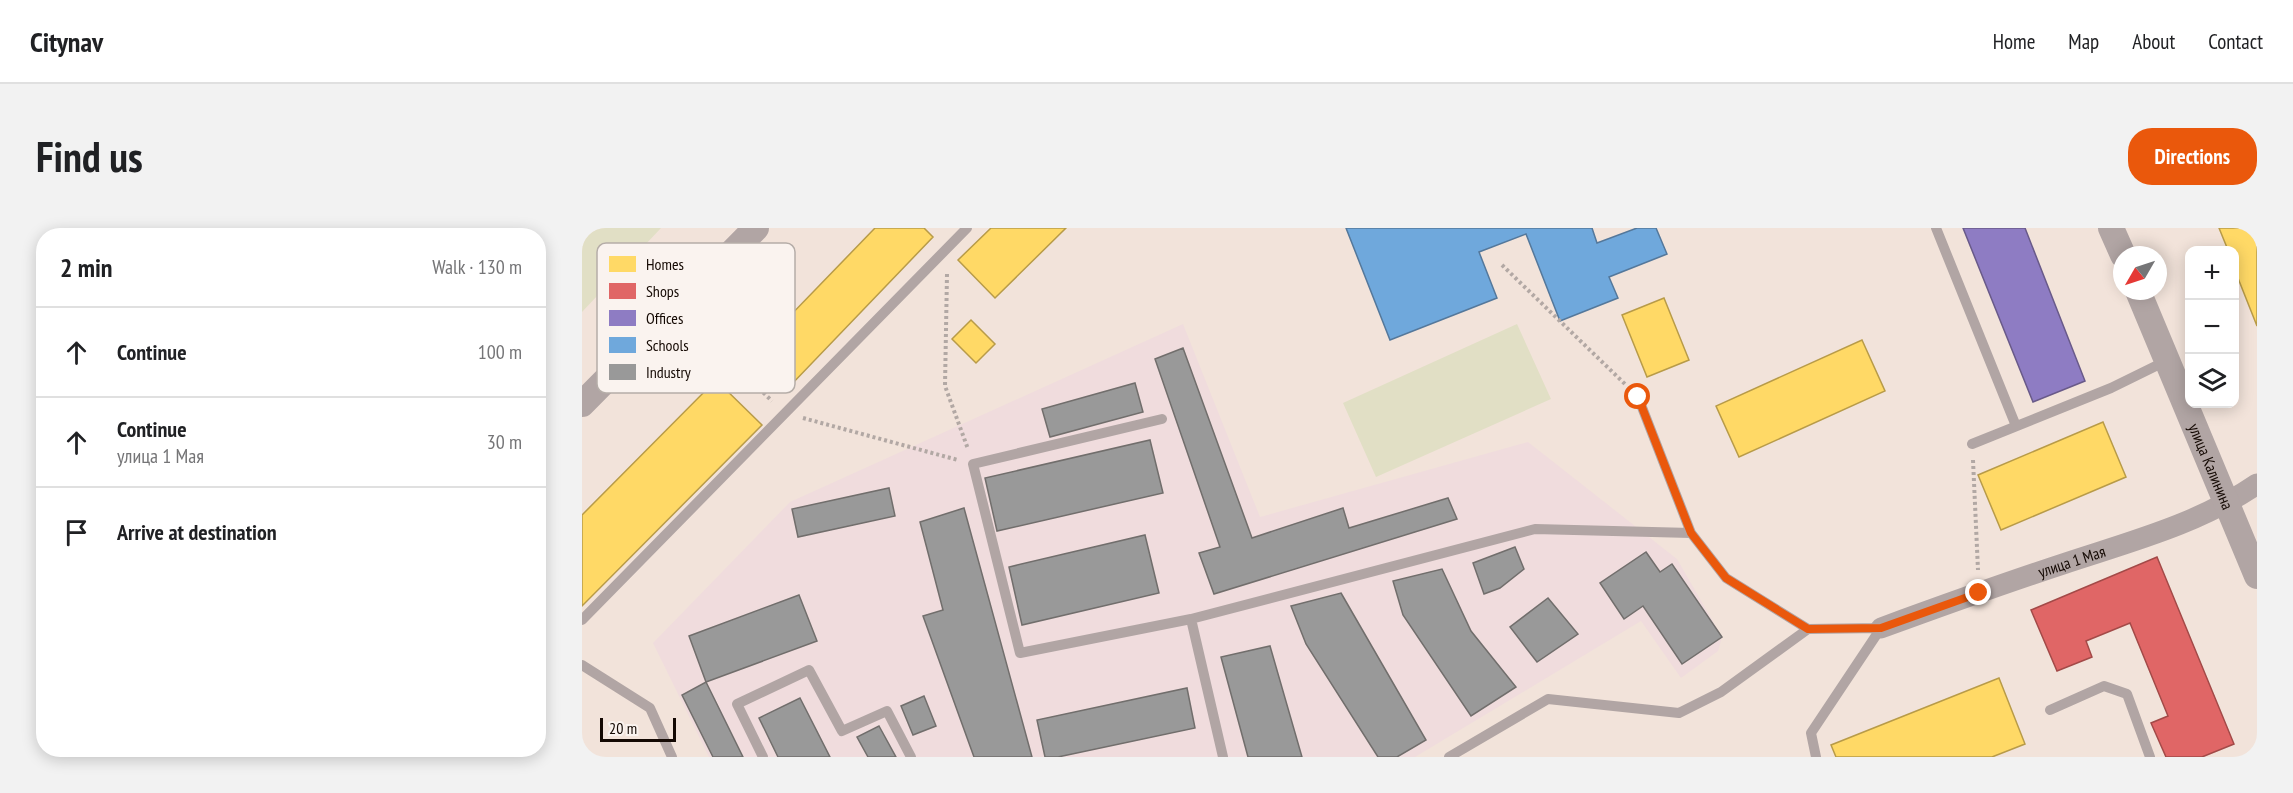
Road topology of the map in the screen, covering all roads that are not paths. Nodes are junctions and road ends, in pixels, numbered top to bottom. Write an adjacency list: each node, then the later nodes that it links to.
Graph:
1 (756, 228): 5 (street)
2 (967, 228): 20 (lane)
3 (1936, 228): 13 (lane)
4 (2111, 228): 6 (street)
5 (741, 243)
6 (2118, 246)
7 (2142, 300): 8 (street, улица Калинина)
8 (2167, 361): 13 (lane); 16 (street, улица Калинина)
9 (597, 389): 11 (street)
10 (1638, 397): 17 (lane)
11 (582, 404)
12 (1162, 419): 19 (lane)
13 (2016, 426): 14 (lane)
14 (1972, 444)
15 (2257, 484): 16 (street, улица 1 Мая)
16 (2227, 504): 18 (street, улица Калинина); 21 (street, улица 1 Мая)
17 (1691, 533): 19 (lane); 22 (lane)
18 (2257, 576)
19 (1191, 619): 28 (lane)
20 (582, 620)
21 (1881, 628): 22 (lane); 30 (lane)
22 (1808, 629): 29 (lane)
23 (582, 665): 25 (lane)
24 (2050, 710): 31 (lane)
25 (672, 757)
26 (763, 757): 27 (lane)
27 (911, 757)
28 (1223, 757)
29 (1449, 757)
30 (1816, 757)
31 (2150, 757)

